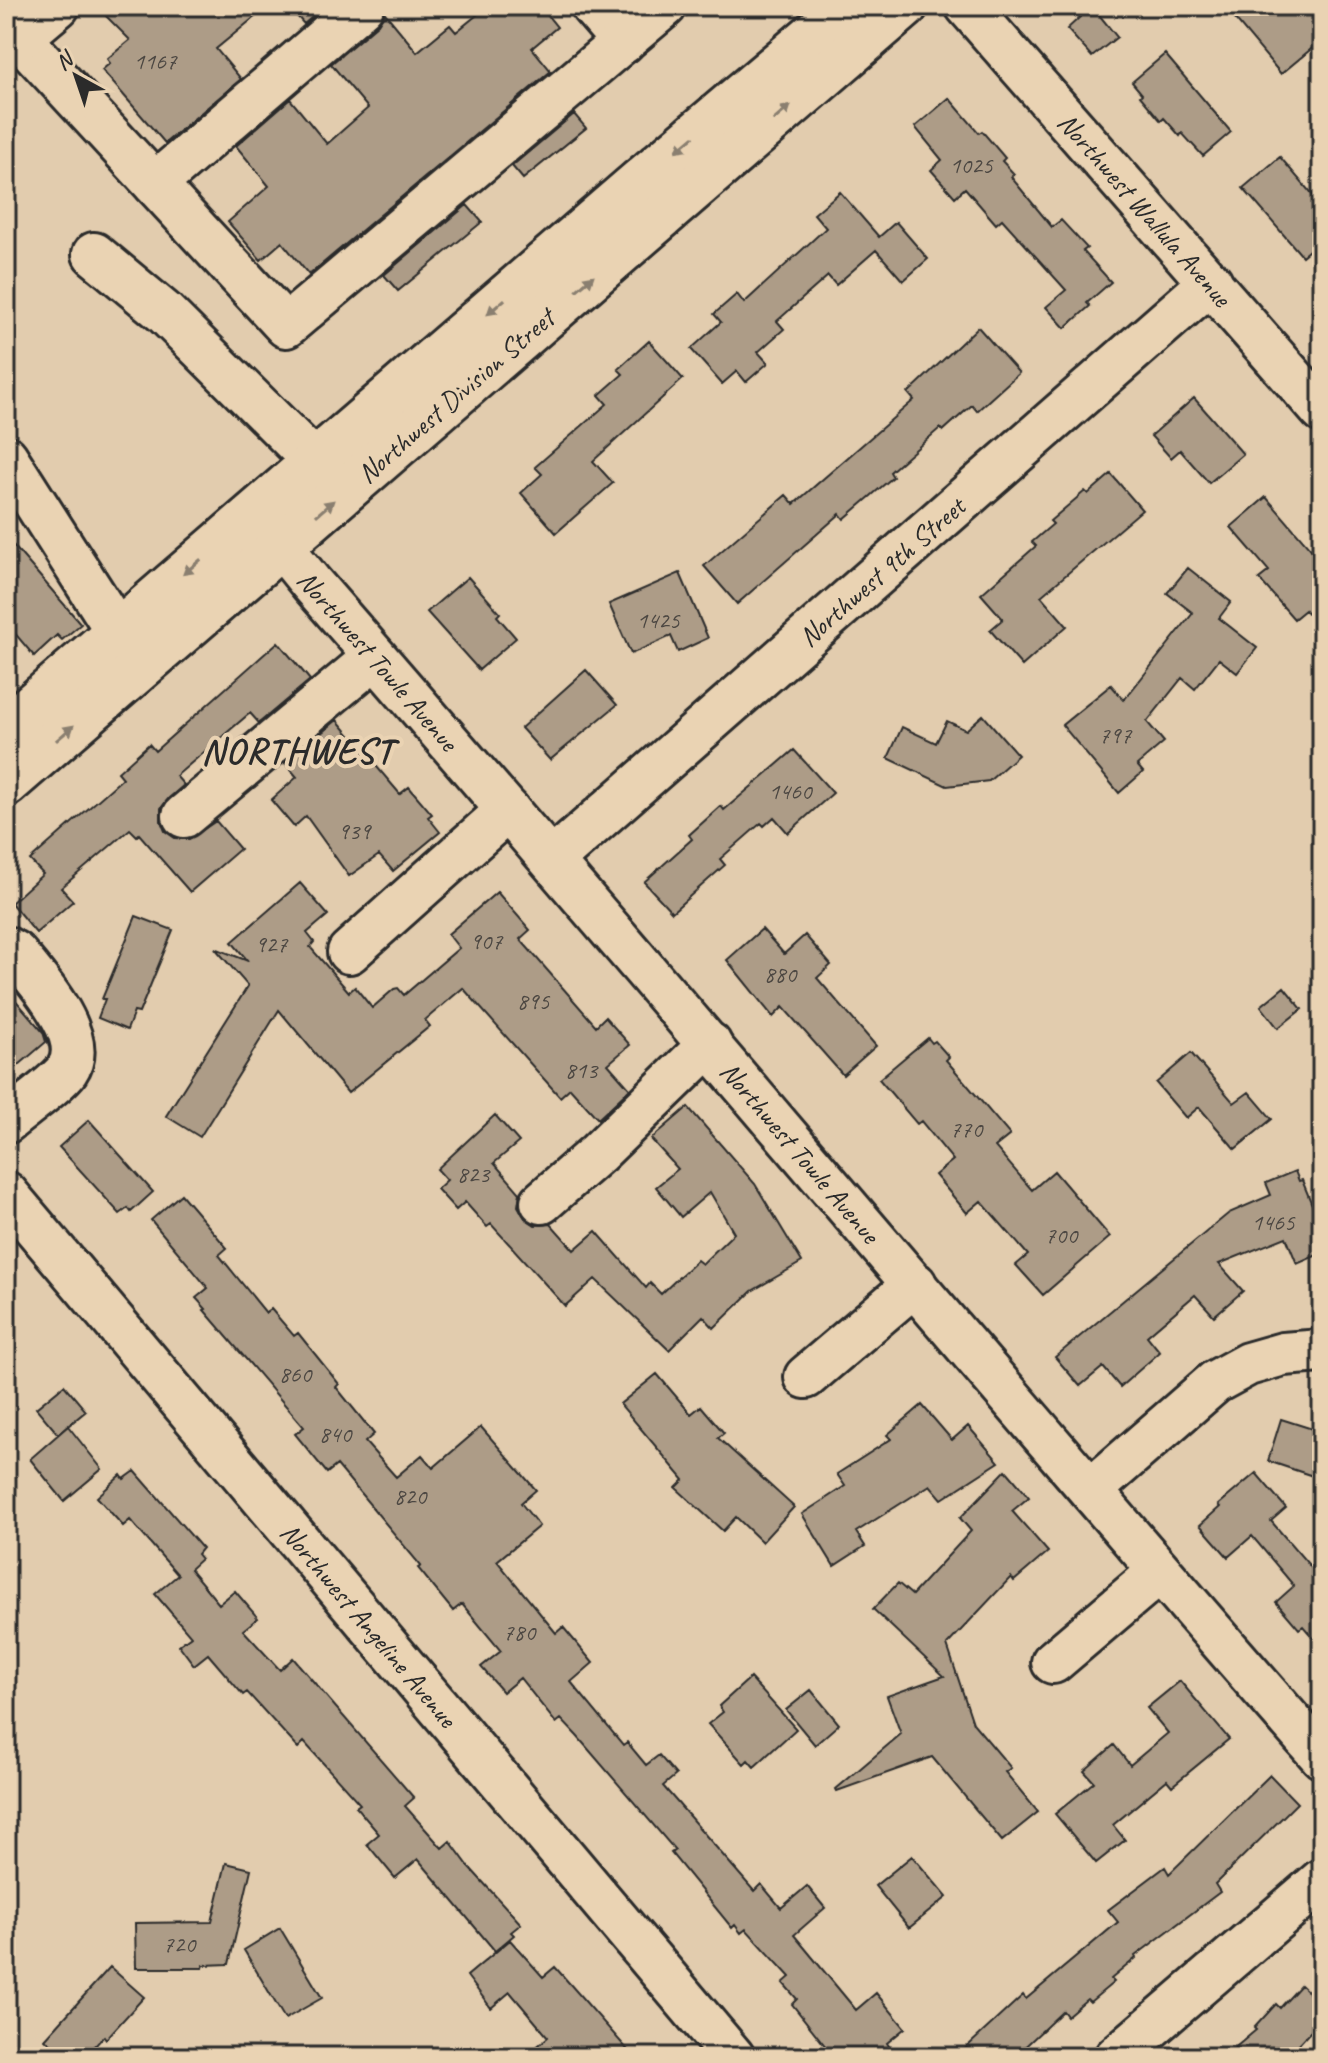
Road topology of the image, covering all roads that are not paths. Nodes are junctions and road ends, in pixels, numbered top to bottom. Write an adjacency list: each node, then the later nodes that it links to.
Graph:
1 (58, 6): 8 (street)
2 (362, 6): 10 (street)
3 (592, 6): 9 (street)
4 (665, 6): 9 (street)
5 (847, 6): 15 (main road, Northwest Division Street, one-way to 15)
6 (905, 6): 16 (main road, Northwest Division Street, one-way to 6)
7 (967, 6): 12 (street, Northwest Wallula Avenue)
8 (13, 35): 10 (street)
9 (623, 42): 10 (street)
10 (155, 184)
11 (94, 254): 15 (street)
12 (1211, 282): 13 (street, Northwest Wallula Avenue); 23 (street, Northwest 9th Street)
13 (1322, 411)
14 (6, 457): 17 (street)
15 (316, 463): 16 (main road, Northwest Division Street)
16 (267, 531): 17 (main road, Northwest Division Street, one-way to 17); 18 (street, Northwest Towle Avenue); 20 (main road, Northwest Division Street, one-way to 16)
17 (117, 631): 19 (main road, Northwest Division Street)
18 (375, 657): 21 (street, Northwest Towle Avenue); 22 (street)
19 (6, 728)
20 (6, 784)
21 (508, 810): 23 (street, Northwest Towle Avenue); 25 (street)
22 (184, 816)
23 (552, 860): 26 (street, Northwest Towle Avenue)
24 (6, 948): 27 (street)
25 (349, 952)
26 (710, 1044): 29 (street); 30 (street, Northwest Towle Avenue)
27 (6, 1122)
28 (6, 1193): 38 (street, Northwest Angeline Avenue)
29 (542, 1202)
30 (915, 1284): 32 (street); 33 (street, Northwest Towle Avenue)
31 (1322, 1351): 33 (street)
32 (806, 1377)
33 (1091, 1490): 34 (street, Northwest Towle Avenue)
34 (1159, 1572): 35 (street); 36 (street, Northwest Towle Avenue)
35 (1053, 1662)
36 (1322, 1757)
37 (1322, 1880): 39 (street)
38 (733, 2057)
39 (1116, 2057)

